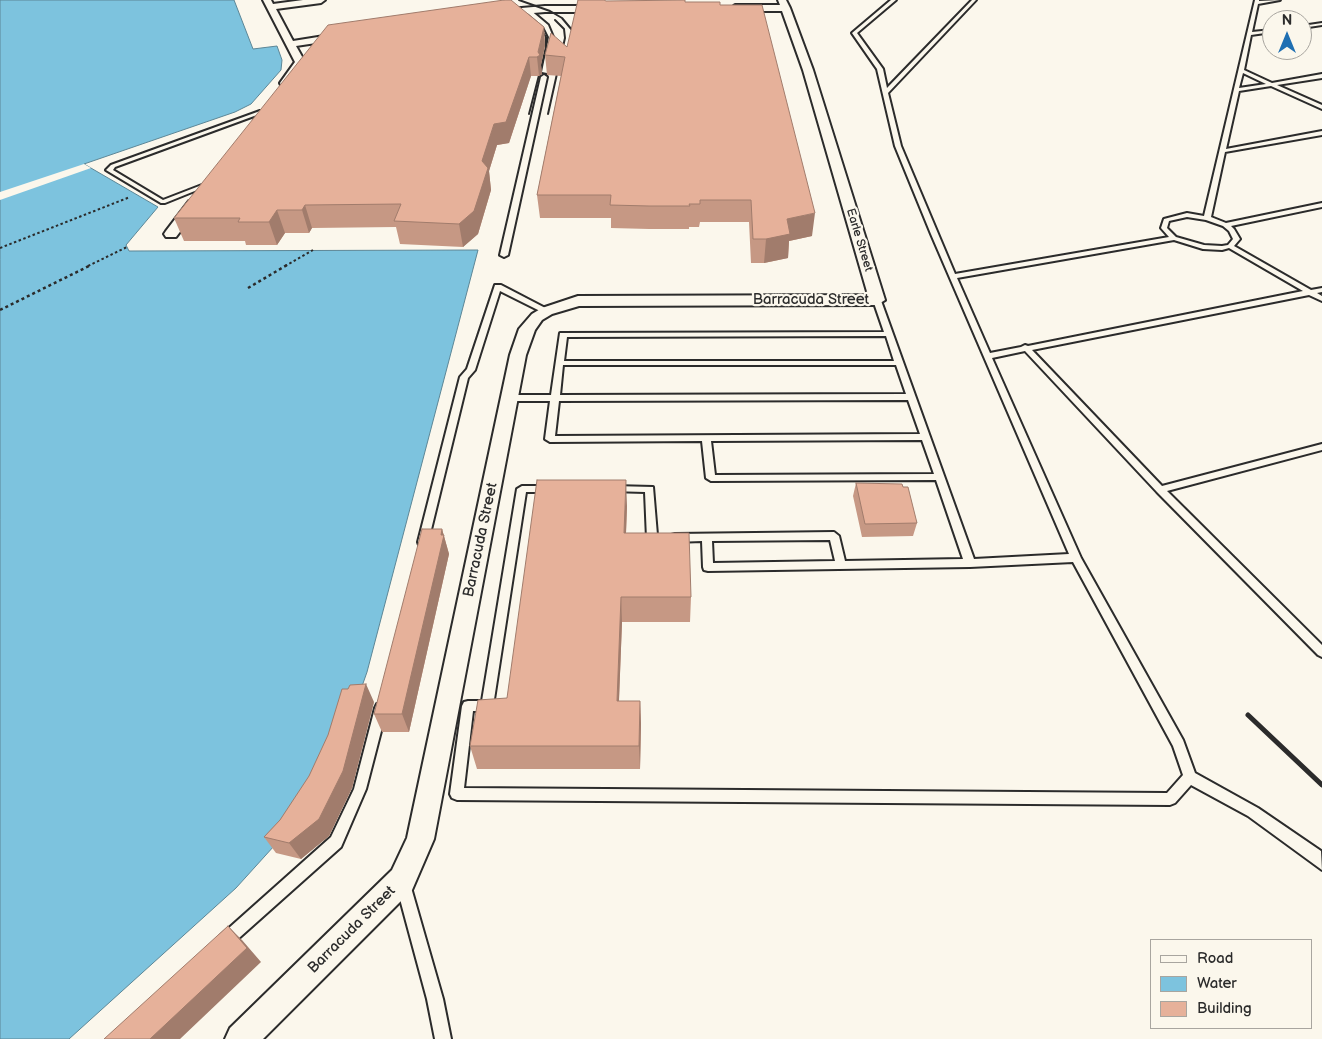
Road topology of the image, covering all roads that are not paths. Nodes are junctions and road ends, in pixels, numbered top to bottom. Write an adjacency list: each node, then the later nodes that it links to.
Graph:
1 (321, 0): 7 (street)
2 (516, 0): 11 (street)
3 (894, 0): 22 (lane)
4 (974, 0): 22 (lane)
5 (1278, 0): 6 (lane)
6 (1257, 1): 14 (lane)
7 (269, 3): 16 (street)
8 (784, 4): 9 (street); 40 (street, Earle Street)
9 (723, 8)
10 (614, 9): 11 (street)
11 (527, 10): 12 (street); 35 (lane)
12 (491, 14)
13 (1262, 32): 14 (lane)
14 (1249, 34): 17 (lane)
15 (349, 35): 16 (street)
16 (290, 44): 21 (street)
17 (1240, 70): 19 (lane); 20 (lane)
18 (1322, 76): 19 (lane)
19 (1272, 84): 20 (lane); 23 (lane)
20 (1236, 90): 27 (lane)
21 (278, 91)
22 (886, 92): 36 (lane)
23 (1322, 107)
24 (265, 109): 25 (street); 28 (lane)
25 (251, 128)
26 (1322, 133): 27 (lane)
27 (1222, 151): 30 (lane)
28 (213, 179): 32 (street)
29 (1322, 206): 31 (lane)
30 (1207, 218): 31 (lane); 33 (lane)
31 (1225, 225): 34 (lane)
32 (172, 234)
33 (1174, 238): 34 (lane); 36 (lane)
34 (1230, 246): 38 (lane)
35 (504, 255)
36 (954, 277): 44 (lane)
37 (1322, 290): 38 (lane)
38 (1311, 292): 39 (lane); 43 (lane)
39 (1322, 299)
40 (877, 300): 41 (street, Barracuda Street); 42 (lane, Earle Street)
41 (547, 311): 48 (street, Barracuda Street); 58 (lane)
42 (889, 334): 45 (lane); 46 (lane, Earle Street)
43 (1026, 347): 44 (lane); 56 (lane)
44 (989, 356): 59 (lane)
45 (559, 363): 46 (lane); 49 (lane)
46 (900, 363): 47 (lane, Earle Street)
47 (912, 397): 49 (lane); 50 (lane, Earle Street)
48 (510, 398): 49 (lane); 66 (street, Barracuda Street)
49 (555, 398): 51 (lane)
50 (926, 437): 51 (lane); 53 (lane, Earle Street)
51 (706, 438): 53 (lane)
52 (1322, 447): 56 (lane)
53 (940, 477): 60 (lane, Earle Street)
54 (562, 489): 64 (lane)
55 (601, 489): 57 (lane)
56 (1160, 490): 62 (lane)
57 (707, 537): 61 (lane); 61 (lane)
58 (421, 550)
59 (1076, 558): 60 (lane); 64 (lane)
60 (970, 562): 61 (lane)
61 (841, 565)
62 (1322, 652)
63 (384, 694): 67 (lane)
64 (1190, 777): 65 (lane)
65 (1322, 863)
66 (402, 880): 68 (street, Barracuda Street); 69 (lane)
67 (217, 948)
68 (241, 1039)
69 (443, 1039)

